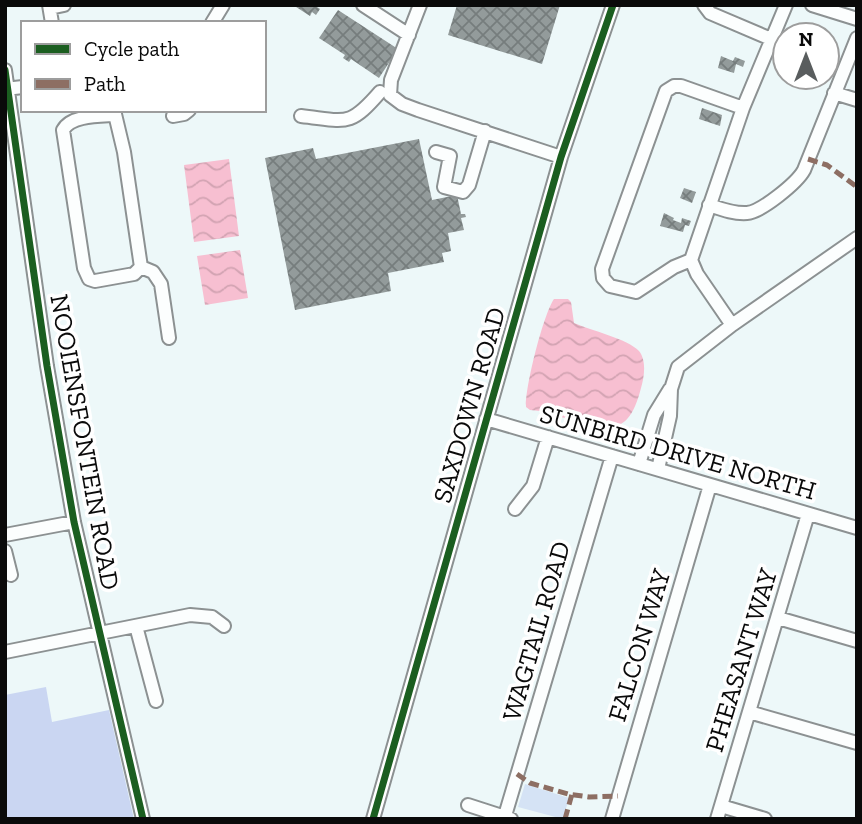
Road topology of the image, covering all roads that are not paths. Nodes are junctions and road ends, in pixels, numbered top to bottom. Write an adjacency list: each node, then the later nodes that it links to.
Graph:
1 (64, 5): 8 (street)
2 (223, 5): 10 (street)
3 (363, 5): 11 (street)
4 (419, 5): 11 (street)
5 (613, 5): 26 (street, SAXDOWN ROAD)
6 (704, 5): 13 (street)
7 (812, 5): 9 (street)
8 (50, 7)
9 (857, 19)
10 (213, 21)
11 (409, 35): 24 (street)
12 (857, 38): 17 (street)
13 (771, 39): 19 (street)
14 (5, 70): 15 (street, NOOIENSFONTEIN ROAD)
15 (7, 89): 42 (street, NOOIENSFONTEIN ROAD)
16 (380, 92): 23 (street)
17 (834, 93): 18 (street); 27 (street)
18 (857, 100)
19 (743, 108): 27 (street); 29 (street)
20 (187, 112): 22 (street)
21 (114, 113): 30 (street); 30 (street)
22 (173, 116)
23 (301, 116)
24 (485, 131): 25 (street); 26 (street)
25 (436, 152)
26 (561, 157): 34 (street, SAXDOWN ROAD)
27 (709, 205): 29 (street)
28 (856, 240): 31 (street)
29 (691, 260): 31 (street)
30 (141, 267): 32 (street)
31 (732, 325): 33 (street)
32 (169, 338)
33 (671, 388): 37 (street); 38 (street)
34 (486, 419): 35 (street, SUNBIRD DRIVE NORTH); 60 (street, SAXDOWN ROAD)
35 (548, 437): 36 (street, SUNBIRD DRIVE NORTH); 40 (street)
36 (611, 456): 37 (street, SUNBIRD DRIVE NORTH); 58 (street, WAGTAIL ROAD)
37 (639, 464): 38 (street, SUNBIRD DRIVE NORTH)
38 (658, 469): 39 (street, SUNBIRD DRIVE NORTH)
39 (710, 485): 41 (street, SUNBIRD DRIVE NORTH); 61 (street, FALCON WAY)
40 (515, 509)
41 (808, 514): 43 (street, SUNBIRD DRIVE NORTH); 47 (street, PHEASANT WAY)
42 (74, 522): 44 (street); 50 (street, NOOIENSFONTEIN ROAD)
43 (857, 528)
44 (5, 535)
45 (5, 551): 46 (street)
46 (11, 575)
47 (778, 618): 51 (street); 54 (street, PHEASANT WAY)
48 (136, 626): 49 (street); 50 (street); 53 (street)
49 (225, 626)
50 (99, 633): 52 (street); 59 (street, NOOIENSFONTEIN ROAD)
51 (857, 640)
52 (5, 652)
53 (156, 701)
54 (749, 712): 55 (street); 57 (street, PHEASANT WAY)
55 (857, 743)
56 (468, 805): 58 (street)
57 (719, 812): 62 (street)
58 (507, 818)
59 (143, 819)
60 (373, 819)
61 (611, 819)
62 (765, 819)

